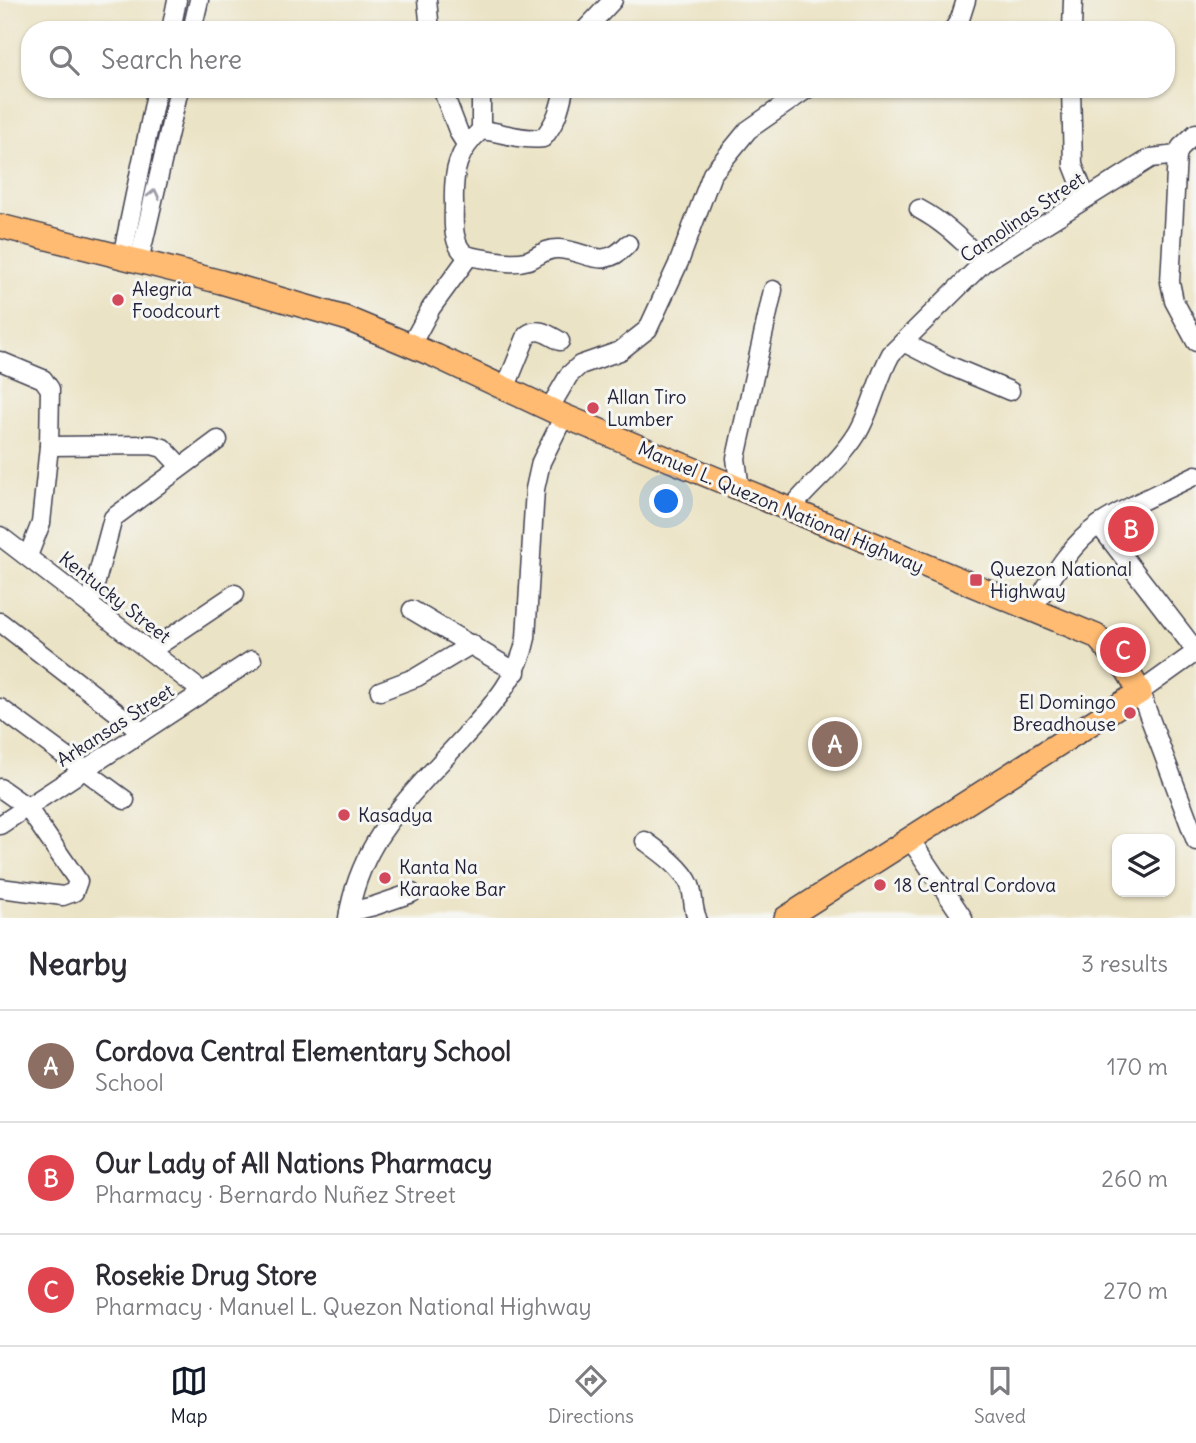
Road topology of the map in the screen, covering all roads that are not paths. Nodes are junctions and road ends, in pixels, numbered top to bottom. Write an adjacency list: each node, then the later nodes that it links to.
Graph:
1 (177, 0): 7 (street)
2 (199, 0): 8 (street)
3 (426, 0): 9 (street)
4 (613, 0): 10 (street)
5 (966, 0): 11 (street)
6 (1073, 0): 12 (street)
7 (173, 21)
8 (194, 21)
9 (429, 21)
10 (593, 21)
11 (959, 21)
12 (1072, 21)
13 (156, 98): 29 (street)
14 (175, 98): 29 (street, one-way to 14)
15 (445, 98): 22 (street)
16 (481, 98): 20 (street)
17 (562, 98): 20 (street)
18 (794, 98): 39 (street)
19 (1071, 98): 24 (street)
20 (481, 130): 22 (street)
21 (1196, 133): 23 (street)
22 (466, 144): 28 (street)
23 (1177, 155): 24 (street, Camolinas Street); 34 (street)
24 (1086, 198): 30 (street, Camolinas Street)
25 (919, 209): 30 (street)
26 (0, 226): 29 (main road, Manuel L. Quezon National Highway)
27 (628, 243): 28 (street)
28 (469, 256): 35 (street)
29 (130, 259): 35 (main road, Manuel L. Quezon National Highway)
30 (983, 263): 33 (street, Camolinas Street)
31 (773, 290): 44 (street)
32 (560, 341): 37 (street)
33 (903, 342): 38 (street); 45 (street, Camolinas Street)
34 (1196, 342)
35 (411, 345): 37 (main road, Manuel L. Quezon National Highway)
36 (0, 360): 41 (street)
37 (505, 389): 39 (main road, Manuel L. Quezon National Highway)
38 (1010, 391)
39 (556, 413): 44 (main road, Manuel L. Quezon National Highway); 58 (street)
40 (218, 440): 42 (street)
41 (49, 446): 42 (street); 48 (street)
42 (181, 467): 50 (street)
43 (1196, 475): 46 (street)
44 (740, 491): 45 (main road, Manuel L. Quezon National Highway)
45 (789, 511): 51 (main road, Manuel L. Quezon National Highway)
46 (1099, 525): 51 (street); 56 (street)
47 (0, 536): 48 (street, Kentucky Street)
48 (28, 556): 50 (street, Kentucky Street)
49 (235, 594): 55 (street)
50 (90, 604): 55 (street, Kentucky Street)
51 (1033, 609): 61 (main road, Manuel L. Quezon National Highway)
52 (412, 610): 54 (street)
53 (0, 622): 63 (street)
54 (471, 643): 58 (street); 59 (street)
55 (150, 650): 60 (street, Kentucky Street)
56 (1196, 652): 61 (street)
57 (252, 660): 60 (street, Arkansas Street)
58 (516, 672): 74 (street)
59 (380, 691)
60 (203, 692): 63 (street, Arkansas Street)
61 (1140, 692): 69 (main road); 71 (street)
62 (0, 708): 64 (street)
63 (142, 732): 64 (street, Arkansas Street)
64 (83, 771): 66 (street); 67 (street, Arkansas Street)
65 (0, 788): 67 (street)
66 (124, 800)
67 (27, 807): 68 (street, Arkansas Street); 72 (street)
68 (0, 825)
69 (910, 839): 76 (main road); 77 (street)
70 (645, 841): 75 (street)
71 (1196, 841)
72 (0, 888)
73 (412, 893): 74 (street)
74 (348, 915)
75 (697, 918)
76 (786, 918)
77 (963, 918)

